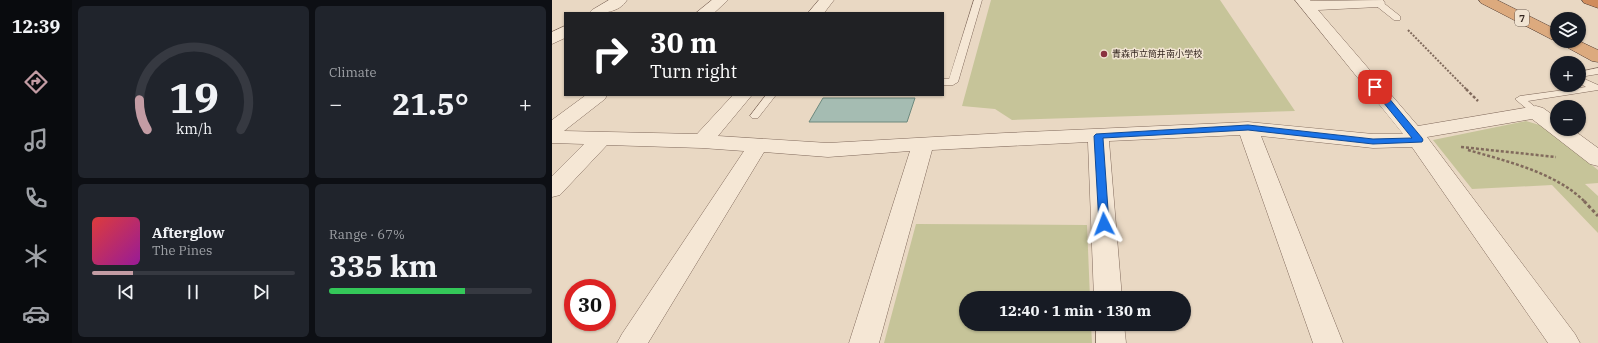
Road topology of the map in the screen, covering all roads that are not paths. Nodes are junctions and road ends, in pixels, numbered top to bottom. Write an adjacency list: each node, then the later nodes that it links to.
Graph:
1 (620, 0): 10 (street)
2 (721, 0): 11 (street)
3 (827, 0): 12 (street)
4 (978, 0): 21 (lane)
5 (1486, 0): 15 (highway, 7)
6 (1589, 0): 9 (highway)
7 (1376, 1): 8 (street); 13 (lane)
8 (1305, 3): 32 (street)
9 (1598, 4)
10 (599, 12)
11 (705, 12)
12 (817, 12)
13 (1397, 18)
14 (564, 32): 16 (street)
15 (1550, 32)
16 (552, 39)
17 (1581, 48): 18 (highway)
18 (1598, 57)
19 (1598, 71): 20 (lane)
20 (1586, 74)
21 (944, 82)
22 (1586, 84): 23 (lane)
23 (1597, 89): 27 (lane)
24 (597, 96): 31 (street)
25 (742, 96): 37 (street)
26 (770, 96): 28 (lane)
27 (1536, 112): 29 (street); 32 (street)
28 (755, 116)
29 (1550, 122)
30 (1248, 128): 32 (street); 33 (street); 47 (street)
31 (552, 130)
32 (1417, 134): 48 (street)
33 (1098, 136): 39 (street); 42 (street)
34 (1568, 136): 40 (street)
35 (552, 137): 36 (street)
36 (601, 139): 37 (street); 41 (street)
37 (702, 142): 38 (street)
38 (759, 144): 39 (street); 44 (street)
39 (923, 145): 45 (street)
40 (1598, 159)
41 (552, 189)
42 (1108, 291)
43 (1110, 331): 46 (street)
44 (632, 343)
45 (864, 343)
46 (1111, 343)
47 (1328, 343)
48 (1565, 343)

